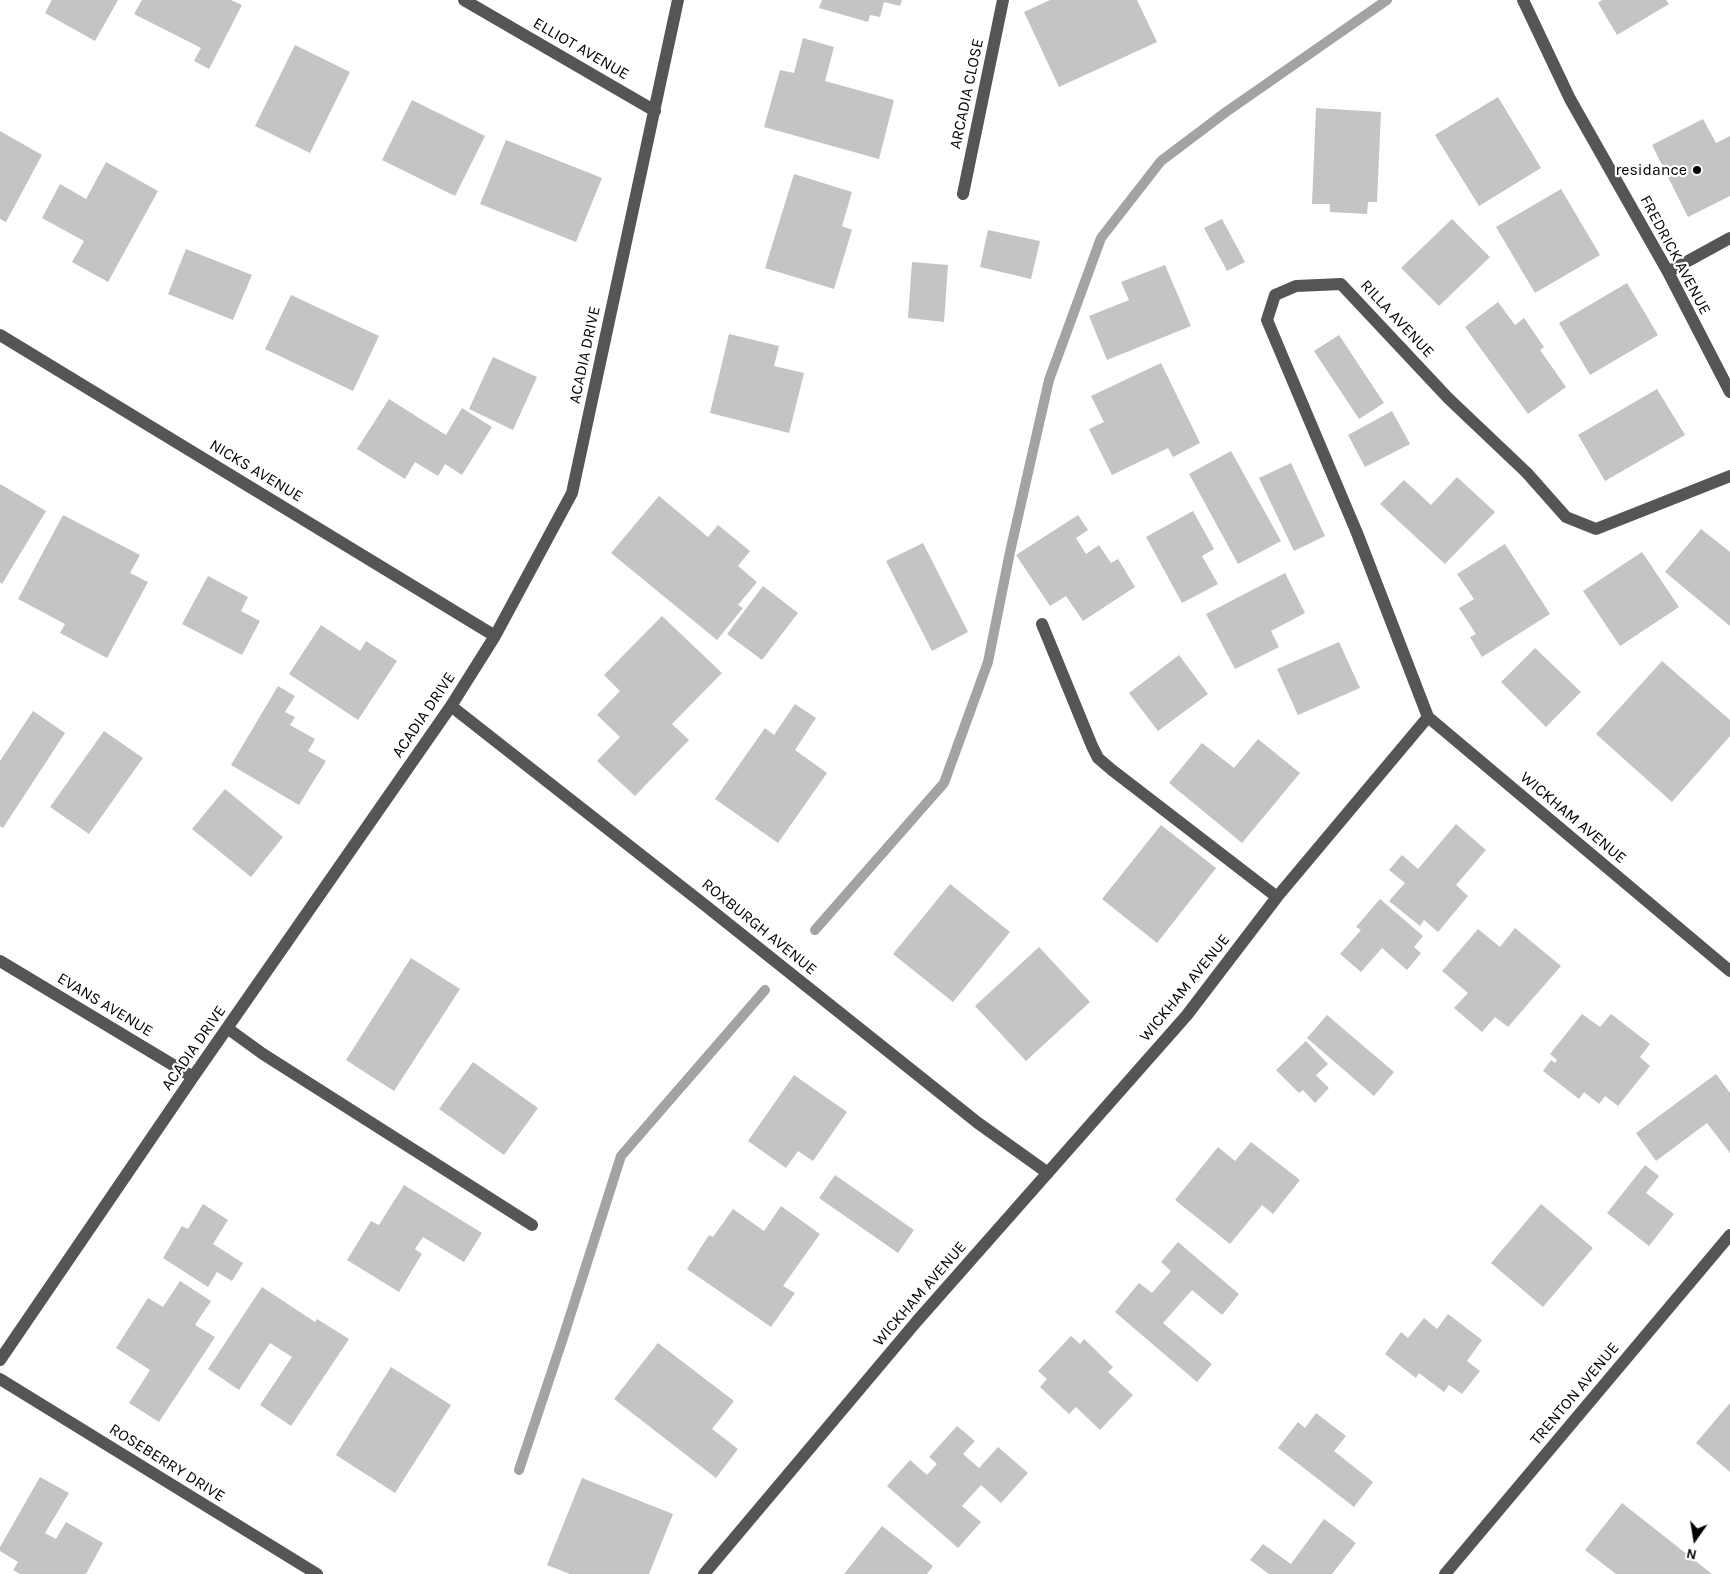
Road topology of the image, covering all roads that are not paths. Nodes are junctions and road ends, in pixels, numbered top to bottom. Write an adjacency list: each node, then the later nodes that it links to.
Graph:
1 (464, 0): 5 (street, ELLIOT AVENUE)
2 (678, 0): 5 (street, ACADIA DRIVE)
3 (1003, 0): 6 (street, ARCADIA CLOSE)
4 (1523, 0): 8 (street, FREDRICK AVENUE)
5 (655, 111): 13 (street, ACADIA DRIVE)
6 (963, 194)
7 (1730, 238): 8 (street)
8 (1668, 272): 10 (street, FREDRICK AVENUE)
9 (0, 335): 13 (street, NICKS AVENUE)
10 (1730, 392)
11 (1730, 476): 15 (street, RILLA AVENUE)
12 (1042, 624): 16 (street)
13 (495, 636): 14 (street, ACADIA DRIVE)
14 (451, 706): 19 (street, ACADIA DRIVE); 21 (street, ROXBURGH AVENUE)
15 (1428, 717): 16 (street, WICKHAM AVENUE); 18 (street, WICKHAM AVENUE)
16 (1277, 897): 21 (street, WICKHAM AVENUE)
17 (0, 961): 20 (street, EVANS AVENUE)
18 (1730, 971)
19 (227, 1028): 20 (street, ACADIA DRIVE); 22 (street)
20 (193, 1077): 24 (street, ACADIA DRIVE)
21 (1048, 1173): 27 (street, WICKHAM AVENUE)
22 (532, 1225)
23 (1730, 1235): 28 (street, TRENTON AVENUE)
24 (0, 1360)
25 (0, 1379): 26 (street, ROSEBERRY DRIVE)
26 (317, 1574)
27 (704, 1574)
28 (1445, 1574)

